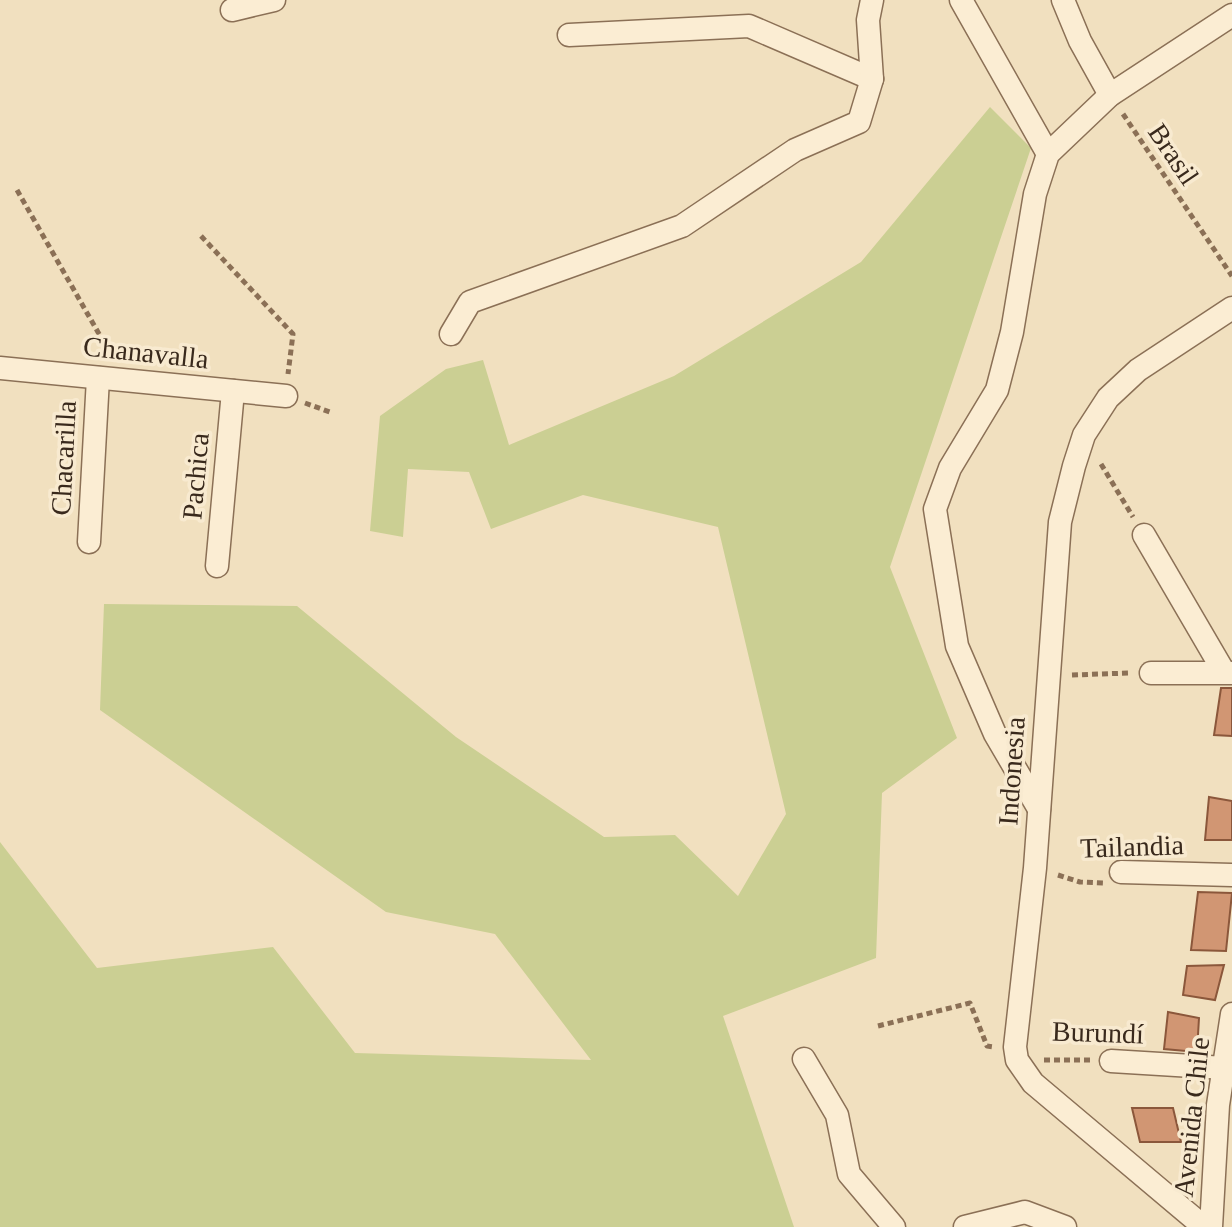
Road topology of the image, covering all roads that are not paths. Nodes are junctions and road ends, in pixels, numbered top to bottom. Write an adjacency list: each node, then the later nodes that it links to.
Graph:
1 (274, 0): 5 (street)
2 (872, 0): 8 (street)
3 (961, 0): 10 (street)
4 (1063, 0): 9 (street)
5 (232, 10)
6 (1232, 15): 9 (street)
7 (569, 35): 8 (street)
8 (872, 79): 12 (street)
9 (1110, 95): 10 (street)
10 (1048, 154): 22 (street)
11 (1232, 308): 22 (street, Indonesia)
12 (451, 334)
13 (0, 368): 14 (street, Chanavalla)
14 (98, 378): 15 (street, Chanavalla); 18 (street, Chacarilla)
15 (233, 391): 16 (street, Chanavalla); 19 (street, Pachica)
16 (286, 396)
17 (1144, 535): 21 (street)
18 (89, 542)
19 (217, 566)
20 (1151, 673): 21 (street)
21 (1228, 673)
22 (1039, 809): 32 (street, Indonesia)
23 (1121, 872): 24 (street, Tailandia)
24 (1232, 875)
25 (1232, 1014): 28 (street, Avenida Chile)
26 (804, 1059): 29 (street)
27 (1111, 1061): 28 (street, Burundí)
28 (1225, 1068): 33 (street, Avenida Chile)
29 (894, 1227)
30 (965, 1227): 31 (street)
31 (1065, 1227)
32 (1204, 1227)
33 (1211, 1227)

